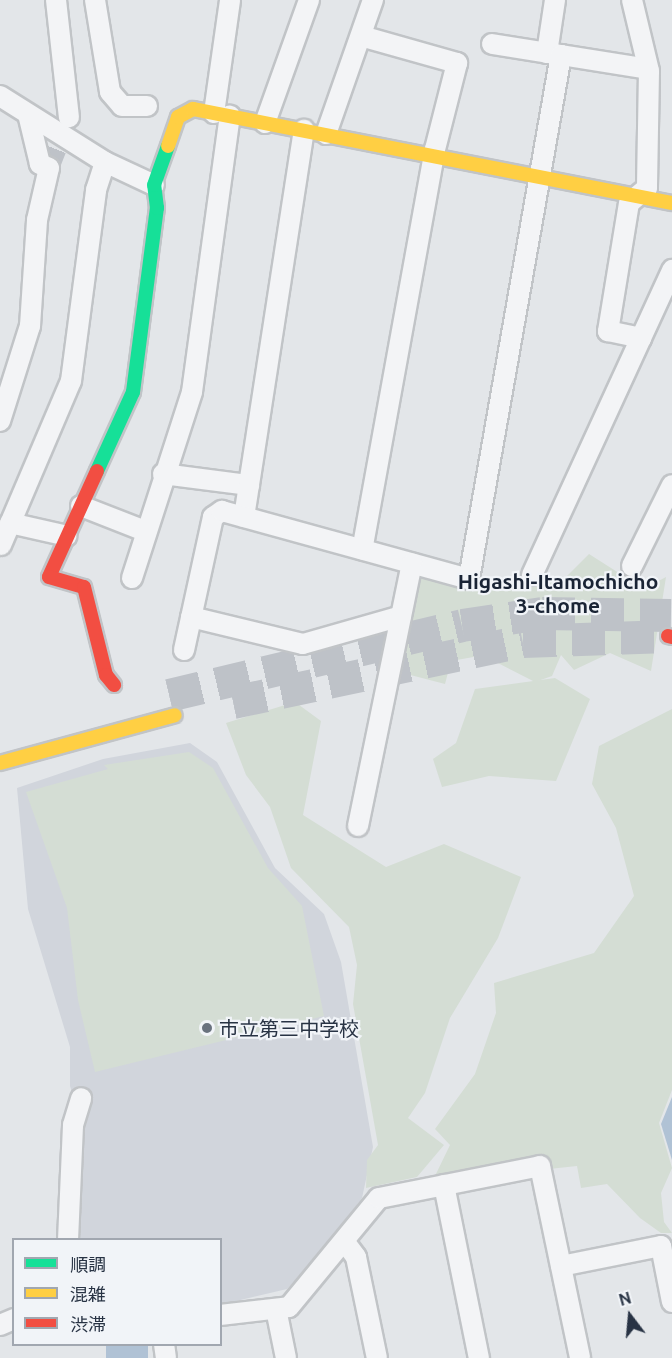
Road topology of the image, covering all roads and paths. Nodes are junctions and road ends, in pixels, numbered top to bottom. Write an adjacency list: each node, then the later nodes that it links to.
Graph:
1 (56, 0): 16 (street)
2 (95, 0): 13 (street)
3 (230, 0): 15 (street)
4 (309, 0): 17 (street)
5 (373, 0): 8 (street)
6 (555, 0): 10 (street)
7 (632, 0): 11 (street)
8 (361, 36): 19 (street); 20 (street)
9 (492, 44): 10 (street)
10 (554, 54): 11 (street); 22 (street)
11 (648, 69): 24 (street)
12 (0, 96): 14 (street)
13 (147, 106)
14 (28, 114): 21 (street); 28 (street)
15 (222, 114): 17 (main road); 23 (main road); 30 (street)
16 (69, 117)
17 (265, 123): 18 (main road)
18 (304, 130): 19 (main road); 31 (street)
19 (326, 134): 20 (main road)
20 (434, 155): 22 (main road); 39 (street)
21 (105, 162): 23 (street); 35 (street)
22 (540, 176): 24 (main road); 40 (street)
23 (154, 185): 33 (main road)
24 (639, 195): 25 (main road); 27 (street)
25 (672, 203)
26 (672, 270): 27 (street)
27 (641, 338): 42 (street)
28 (9, 373): 29 (street)
29 (0, 421)
30 (163, 474): 31 (street); 36 (street)
31 (249, 485): 34 (street)
32 (672, 485): 41 (street)
33 (81, 506): 36 (street); 37 (main road)
34 (244, 517): 39 (street); 45 (street)
35 (10, 523): 37 (street); 38 (street)
36 (145, 531): 43 (street)
37 (67, 536): 47 (main road)
38 (1, 545)
39 (362, 549): 40 (street)
40 (412, 563): 44 (street)
41 (632, 566)
42 (532, 575)
43 (132, 578)
44 (401, 616): 45 (street); 50 (street)
45 (191, 617): 46 (street)
46 (184, 650)
47 (114, 685)
48 (175, 715): 49 (main road)
49 (0, 763)
50 (358, 826)
51 (81, 1098): 53 (street)
52 (444, 1185): 54 (street); 55 (street); 61 (street)
53 (68, 1238)
54 (344, 1241): 57 (street); 60 (street)
55 (561, 1266): 56 (street); 62 (street)
56 (672, 1302)
57 (276, 1309): 58 (street); 59 (street)
58 (222, 1316)
59 (286, 1358)
60 (377, 1358)
61 (479, 1358)
62 (580, 1358)

